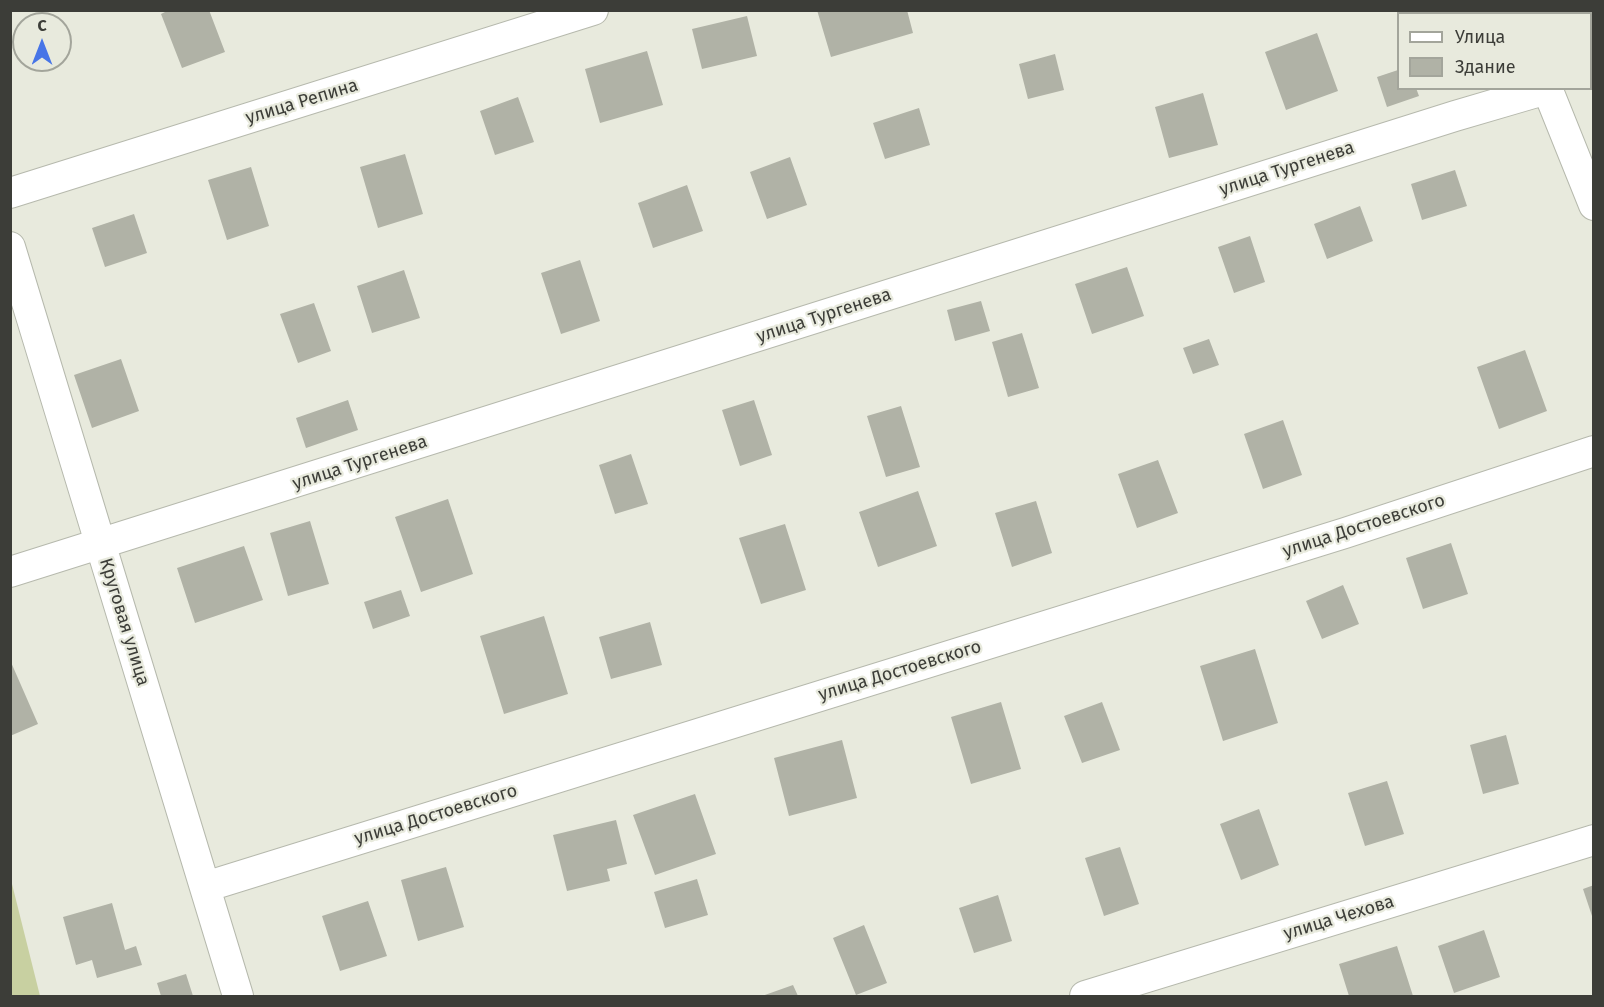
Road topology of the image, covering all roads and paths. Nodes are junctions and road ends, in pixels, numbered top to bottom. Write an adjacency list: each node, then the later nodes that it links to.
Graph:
1 (593, 10): 4 (street, улица Репина)
2 (1544, 90): 8 (street, улица Тургенева)
3 (1547, 90): 5 (street)
4 (10, 193)
5 (1593, 205)
6 (10, 247): 8 (street, Круговая улица)
7 (1593, 451): 11 (street, улица Достоевского)
8 (101, 545): 9 (street, улица Тургенева); 11 (street, Круговая улица)
9 (10, 572)
10 (1593, 840): 12 (street, улица Чехова)
11 (205, 887): 13 (street, Круговая улица)
12 (1101, 994)
13 (238, 996)

